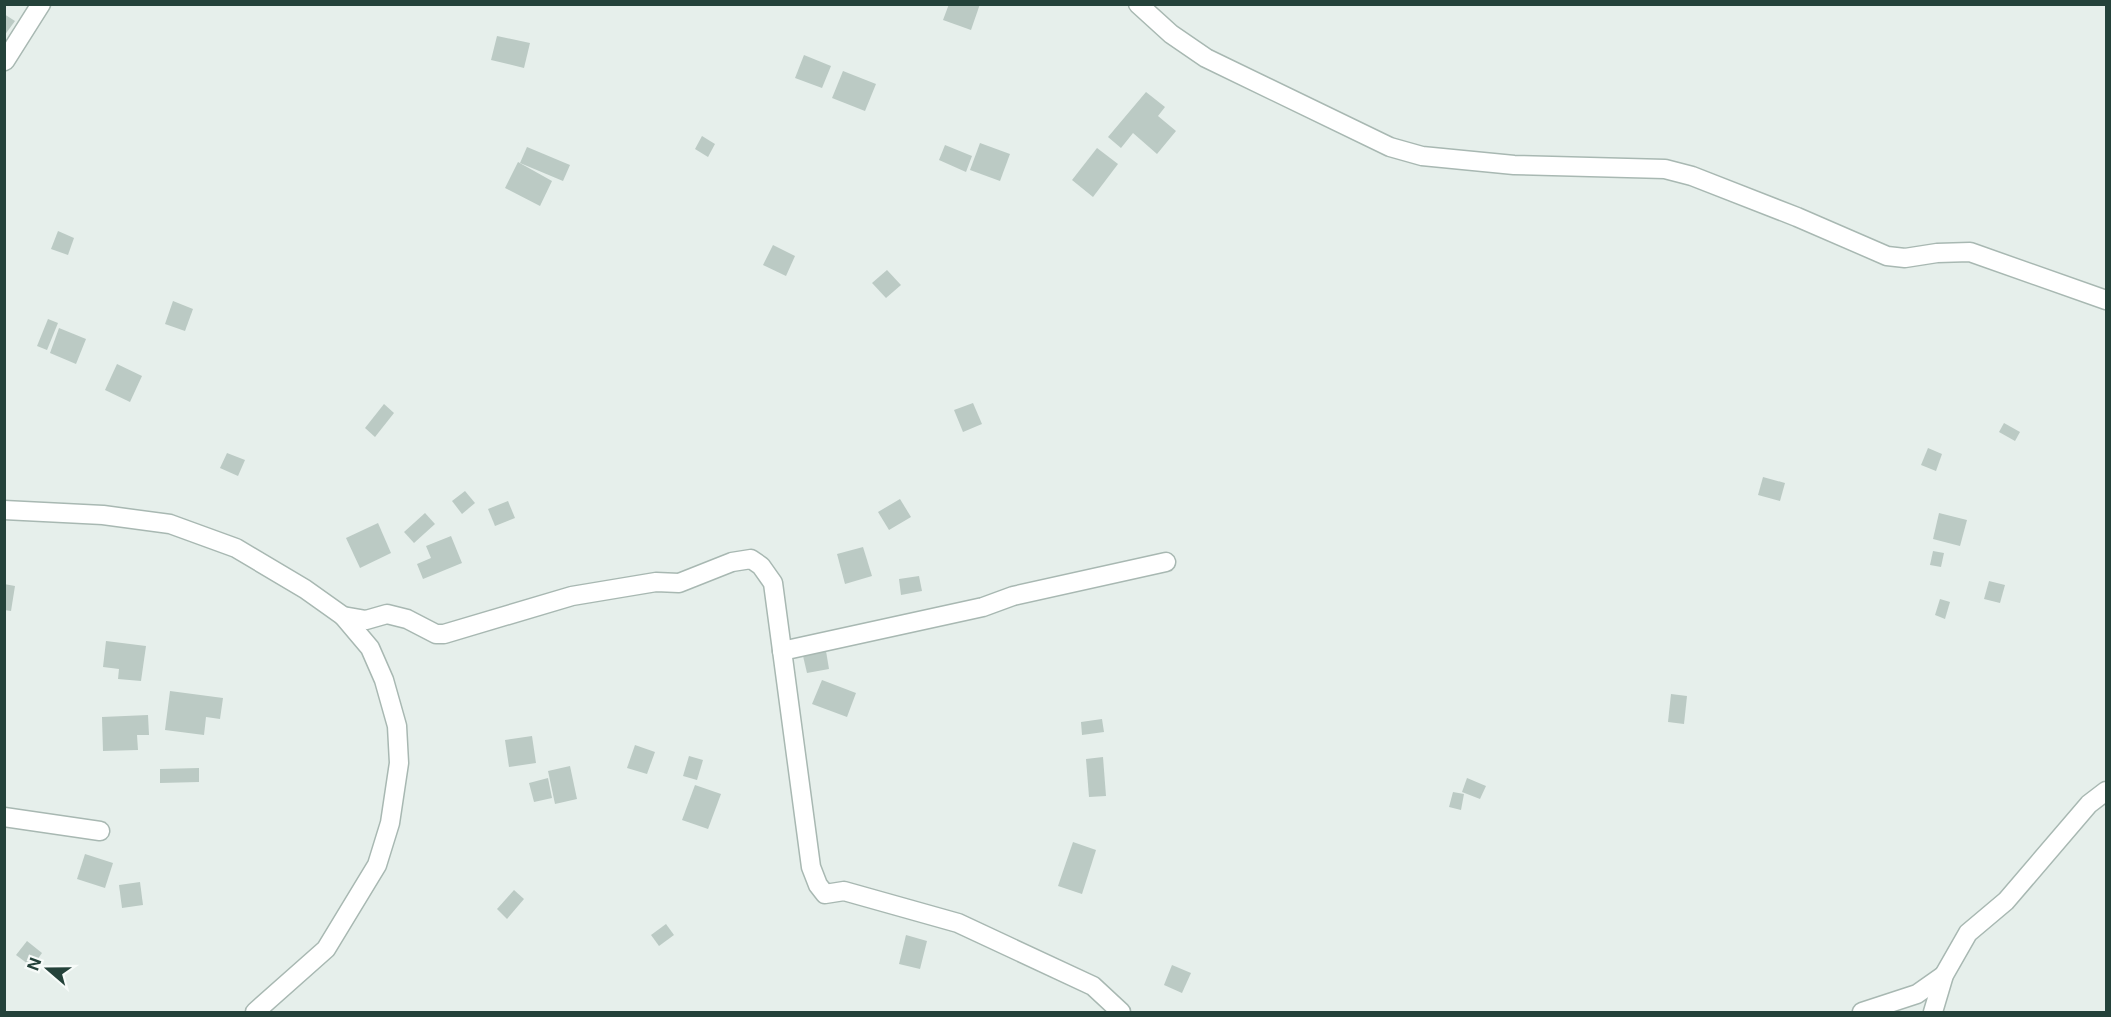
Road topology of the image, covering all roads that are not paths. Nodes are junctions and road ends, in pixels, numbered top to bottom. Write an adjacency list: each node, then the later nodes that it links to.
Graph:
1 (41, 4): 3 (street)
2 (1138, 4): 4 (street)
3 (5, 61)
4 (2106, 300)
5 (4, 510): 7 (street)
6 (1166, 562): 8 (street)
7 (343, 616): 8 (street); 13 (street)
8 (782, 651): 14 (street)
9 (2106, 791): 12 (street)
10 (4, 817): 11 (street)
11 (100, 831)
12 (1944, 975): 15 (street); 16 (street)
13 (255, 1012)
14 (1121, 1012)
15 (1862, 1012)
16 (1933, 1012)

